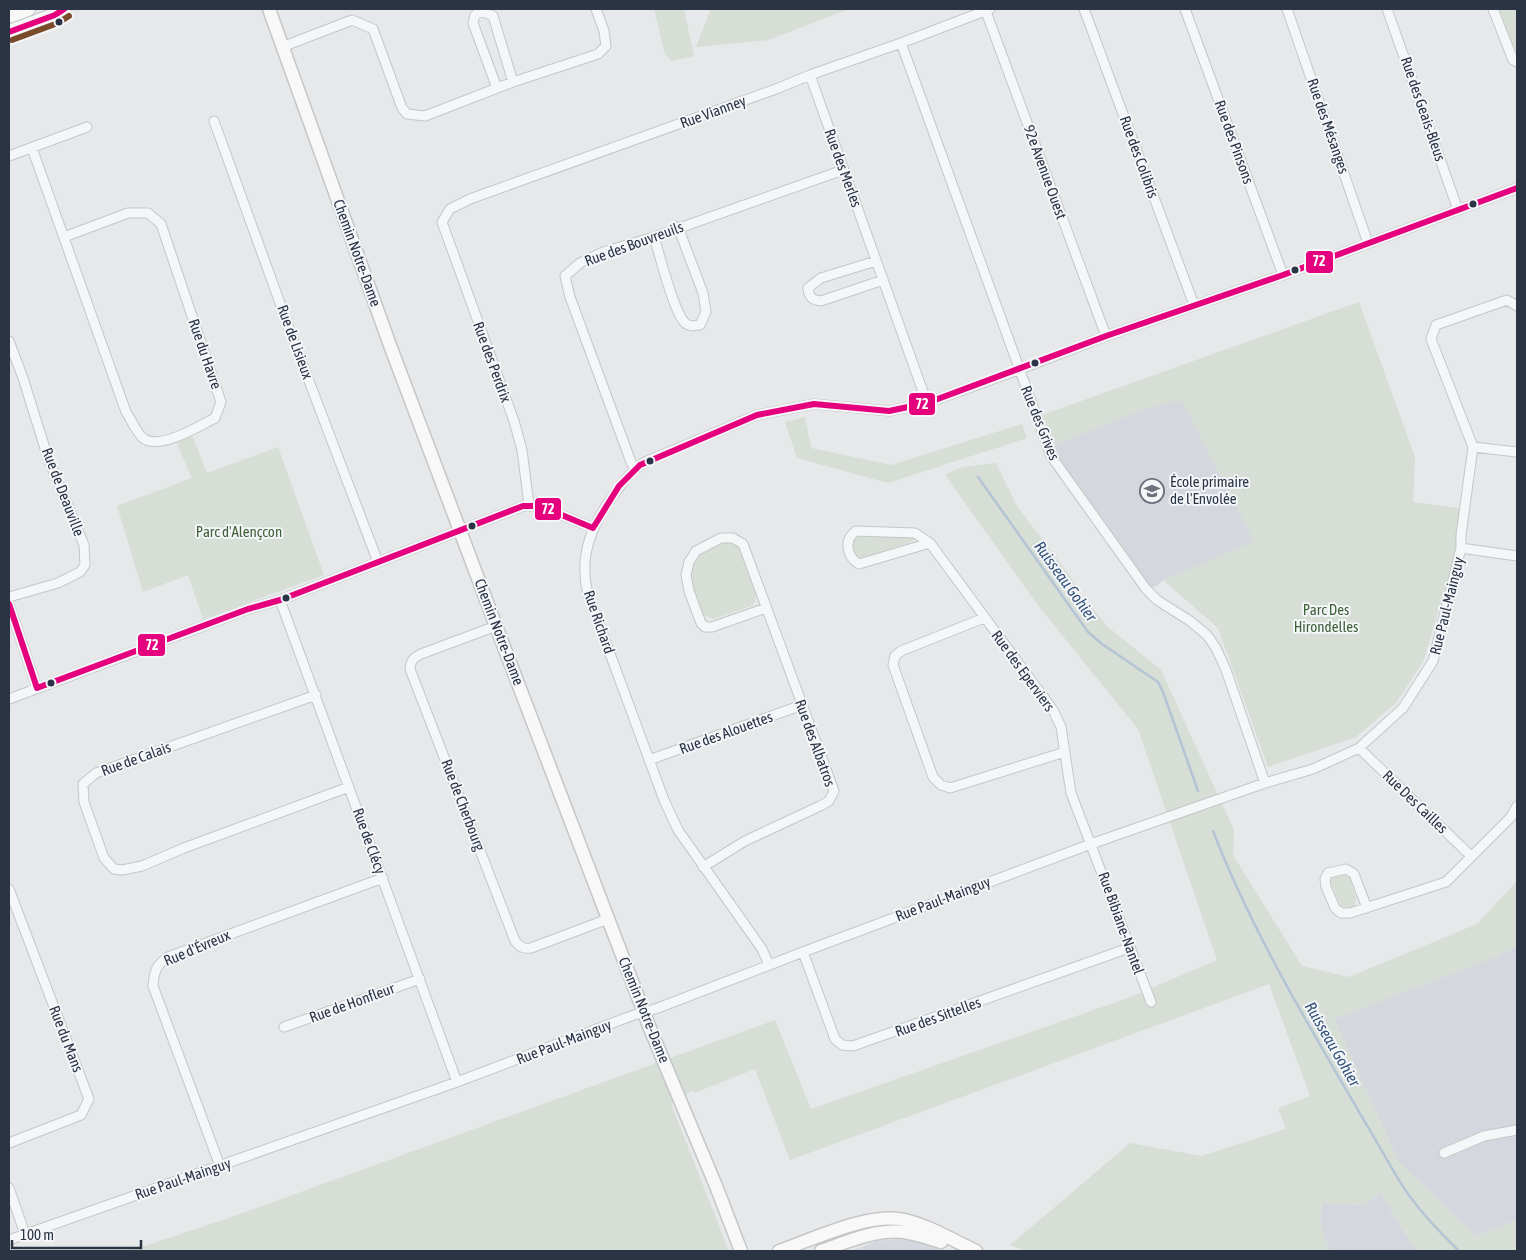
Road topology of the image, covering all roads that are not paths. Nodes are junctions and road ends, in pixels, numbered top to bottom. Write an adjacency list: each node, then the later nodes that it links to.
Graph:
1 (28, 9): 11 (main road)
2 (64, 9): 12 (main road)
3 (269, 9): 14 (street, Chemin Notre-Dame)
4 (596, 9): 17 (street)
5 (987, 9): 13 (street, Rue Vianney); 36 (street, 92e Avenue Ouest)
6 (1084, 9): 34 (street, Rue des Colibris)
7 (1185, 9): 32 (street, Rue des Pinsons)
8 (1287, 9): 30 (street, Rue des Mésanges)
9 (1387, 9): 25 (street, Rue des Geais-Bleus)
10 (1493, 9): 15 (street)
11 (9, 16)
12 (10, 27)
13 (901, 43): 16 (street, Rue Vianney); 38 (street, Rue des Grives)
14 (282, 47): 18 (street); 45 (street, Chemin Notre-Dame)
15 (1517, 62)
16 (810, 75): 23 (street, Rue des Merles); 26 (street, Rue Vianney)
17 (513, 82): 18 (street); 18 (street)
18 (497, 88)
19 (214, 121): 49 (street, Rue de Lisieux)
20 (87, 127): 21 (street)
21 (32, 148): 22 (street); 28 (street, Rue du Havre)
22 (9, 156)
23 (844, 170): 27 (street, Rue des Bouvreuils); 31 (street, Rue des Merles)
24 (1517, 188): 25 (street, Rue Richard)
25 (1458, 210): 30 (street, Rue Richard)
26 (442, 222): 43 (street, Rue des Perdrix)
27 (678, 227): 29 (street, Rue des Bouvreuils); 29 (street)
28 (64, 237): 28 (street, Rue du Havre)
29 (654, 237): 42 (street, Rue des Bouvreuils)
30 (1368, 243): 32 (street, Rue Richard)
31 (876, 261): 33 (street, Rue des Merles); 33 (street)
32 (1283, 275): 34 (street, Rue Richard)
33 (883, 280): 39 (street, Rue des Merles)
34 (1194, 305): 36 (street, Rue Richard)
35 (1517, 306): 40 (street, Rue Paul-Mainguy)
36 (1106, 336): 38 (street, Rue Richard)
37 (9, 341): 50 (street, Rue de Deauville)
38 (1018, 370): 39 (street, Rue Richard); 63 (street, Rue des Grives)
39 (927, 403): 42 (street, Rue Richard)
40 (1473, 447): 41 (street); 47 (street, Rue Paul-Mainguy)
41 (1517, 452)
42 (635, 468): 44 (street, Rue Richard)
43 (528, 505): 44 (street); 45 (street)
44 (593, 528): 62 (street, Rue Richard)
45 (460, 530): 49 (street); 55 (street, Chemin Notre-Dame)
46 (930, 542): 46 (street); 54 (street, Rue des Eperviers)
47 (1461, 548): 48 (street); 60 (street, Rue Paul-Mainguy)
48 (1517, 556)
49 (378, 562): 51 (street)
50 (9, 597)
51 (280, 600): 56 (street); 57 (street, Rue de Clécy)
52 (9, 604): 56 (street)
53 (766, 608): 53 (street, Rue des Albatros); 59 (street, Rue des Albatros)
54 (984, 618): 61 (street, Rue des Eperviers); 61 (street)
55 (496, 626): 72 (street, Chemin Notre-Dame); 72 (street, Rue de Cherbourg)
56 (37, 688): 58 (street)
57 (316, 695): 64 (street, Rue de Clécy); 64 (street, Rue de Calais)
58 (9, 699)
59 (802, 705): 62 (street, Rue des Alouettes); 68 (street, Rue des Albatros)
60 (1359, 748): 63 (street, Rue Paul-Mainguy); 67 (street, Rue Des Cailles)
61 (1065, 752): 66 (street, Rue des Eperviers)
62 (649, 760): 68 (street, Rue Richard)
63 (1265, 783): 66 (street, Rue Paul-Mainguy)
64 (349, 787): 69 (street, Rue de Clécy)
65 (1517, 806): 67 (street)
66 (1091, 844): 73 (street, Rue Bibiane-Nantel); 74 (street, Rue Paul-Mainguy)
67 (1471, 856): 71 (street)
68 (703, 867): 75 (street, Rue Richard)
69 (383, 878): 76 (street, Rue de Clécy); 84 (street, Rue d'Évreux)
70 (9, 889): 82 (street, Rue du Mans)
71 (1367, 908): 71 (street)
72 (608, 920): 78 (street, Chemin Notre-Dame)
73 (1129, 948): 74 (street, Rue des Sittelles); 77 (street, Rue Bibiane-Nantel)
74 (803, 952): 75 (street, Rue Paul-Mainguy)
75 (769, 965): 78 (street, Rue Paul-Mainguy)
76 (420, 979): 79 (street, Rue de Honfleur); 80 (street, Rue de Clécy)
77 (1151, 1002)
78 (644, 1012): 80 (street, Rue Paul-Mainguy); 88 (street, Chemin Notre-Dame)
79 (284, 1028)
80 (457, 1082): 84 (street, Rue Paul-Mainguy)
81 (1517, 1130): 83 (street)
82 (9, 1143)
83 (1444, 1153)
84 (220, 1166): 86 (street, Rue Paul-Mainguy)
85 (9, 1188): 86 (street)
86 (25, 1234): 87 (street, Rue Paul-Mainguy)
87 (9, 1240)
88 (741, 1251)
89 (779, 1251): 92 (street)
90 (821, 1251): 91 (street)
91 (970, 1251)
92 (976, 1251)

